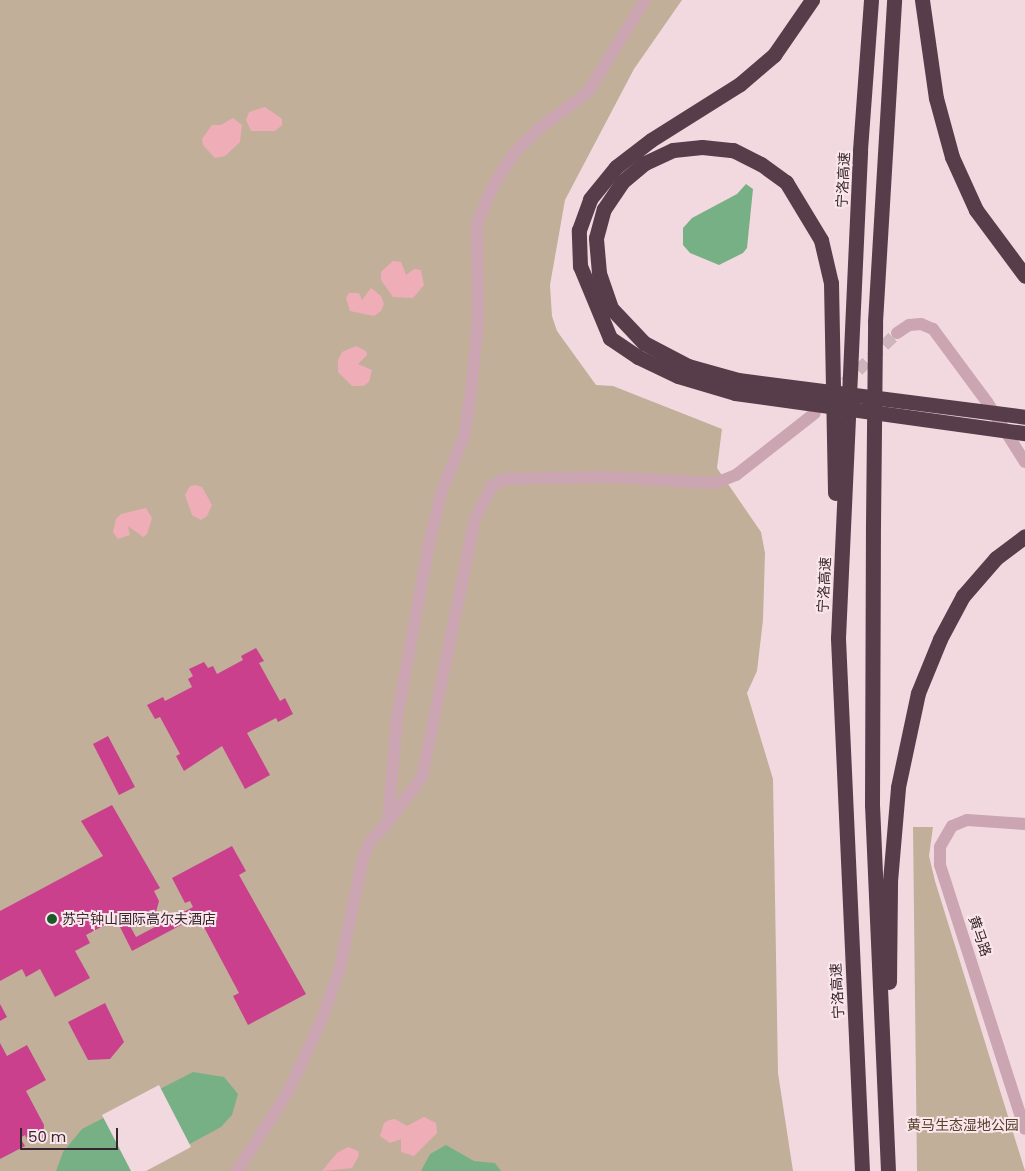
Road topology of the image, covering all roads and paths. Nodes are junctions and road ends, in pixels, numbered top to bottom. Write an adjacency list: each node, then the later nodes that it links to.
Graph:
1 (645, 0): 14 (street)
2 (812, 0): 10 (highway, bridge)
3 (871, 0): 13 (highway, 宁洛高速)
4 (894, 0): 19 (highway)
5 (922, 0): 6 (highway)
6 (1025, 276)
7 (897, 333): 11 (street)
8 (815, 413): 14 (street)
9 (1025, 417): 13 (highway, bridge)
10 (1025, 433)
11 (1025, 462)
12 (1025, 536): 19 (highway)
13 (838, 638): 18 (highway, 宁洛高速)
14 (388, 822): 17 (street)
15 (1025, 824): 16 (street, 黄马路)
16 (1025, 1129)
17 (237, 1171)
18 (862, 1171)
19 (888, 1171)

